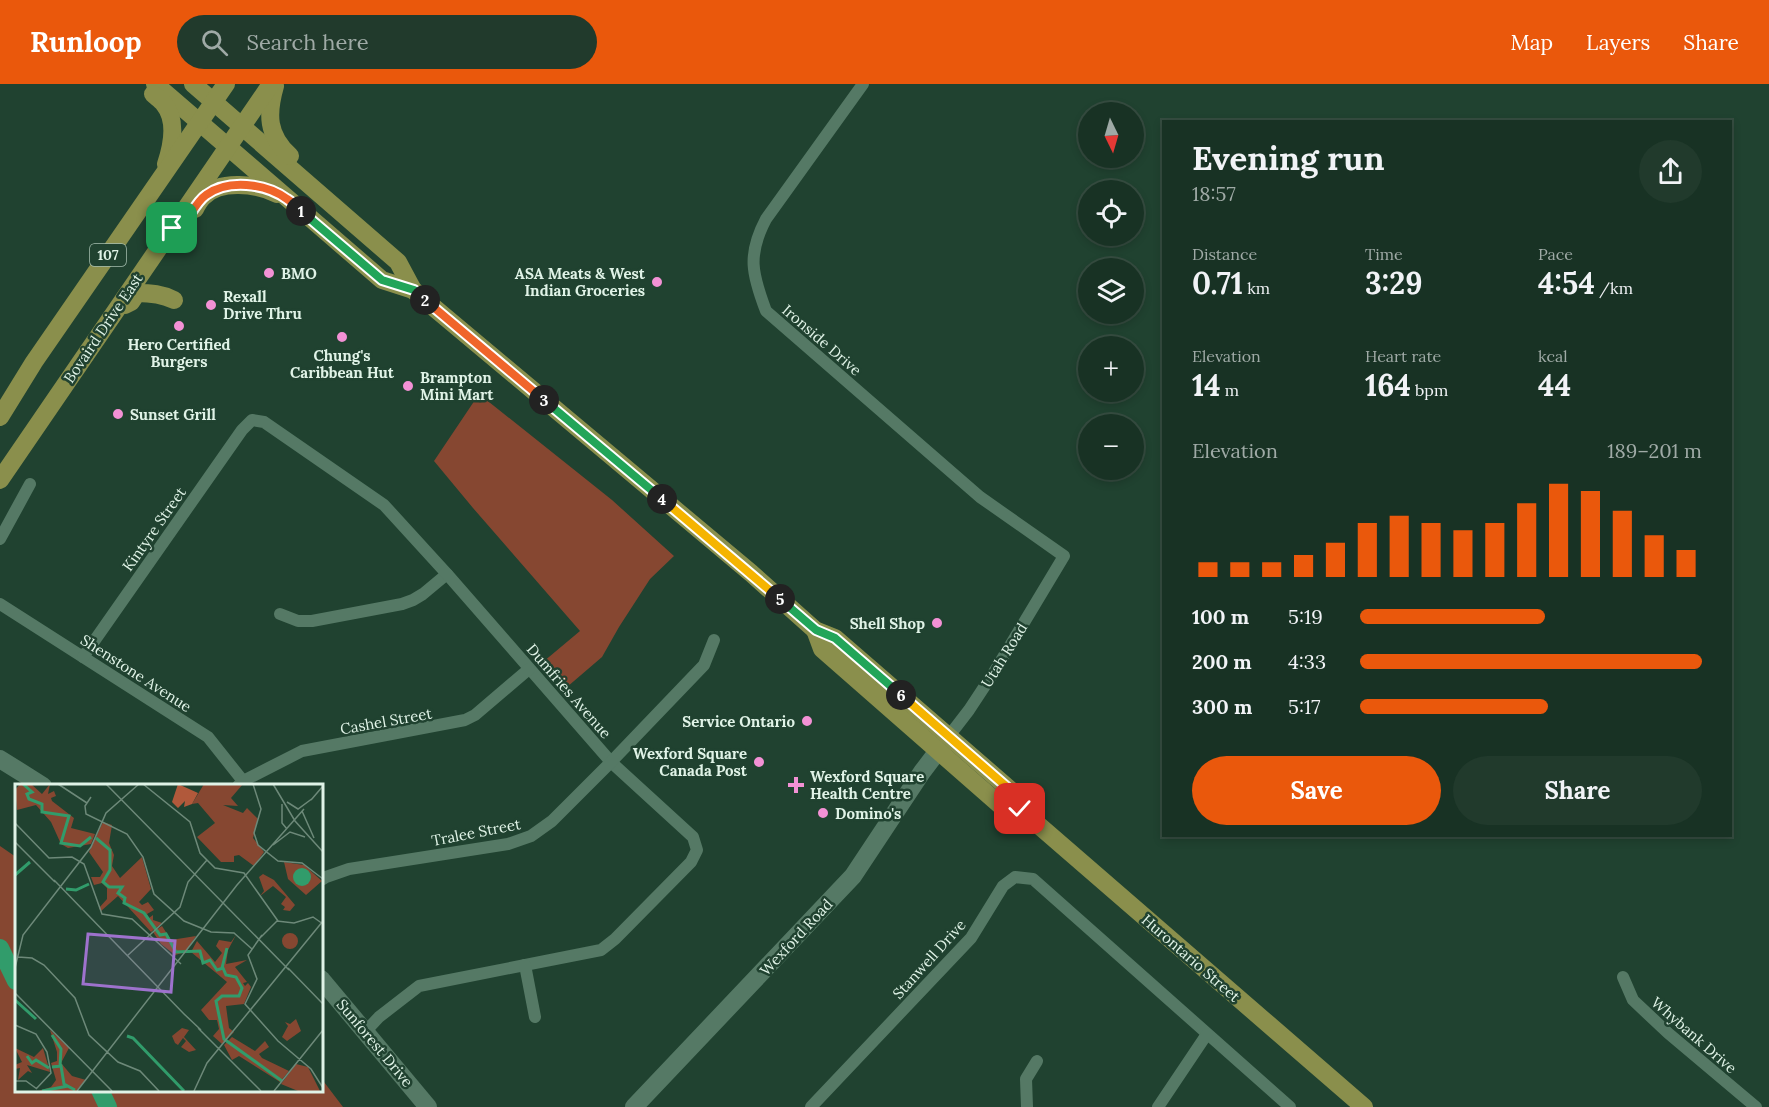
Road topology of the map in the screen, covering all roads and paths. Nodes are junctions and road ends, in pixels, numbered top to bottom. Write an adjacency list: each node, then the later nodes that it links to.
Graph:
1 (143, 84): 12 (main road)
2 (155, 84): 9 (main road, Hurontario Street)
3 (193, 84): 8 (main road, Hurontario Street)
4 (226, 84): 8 (main road, 107)
5 (271, 84): 10 (main road, 107)
6 (276, 84): 13 (main road)
7 (863, 84): 26 (street, Ironside Drive)
8 (214, 102): 9 (main road, 107); 10 (main road, Hurontario Street)
9 (199, 123): 11 (main road, Hurontario Street); 12 (main road, 107)
10 (242, 126): 11 (main road, 107); 13 (main road, Hurontario Street)
11 (228, 147): 14 (main road, Hurontario Street); 15 (main road, Bovaird Drive East / 107)
12 (160, 179): 19 (main road, 107)
13 (308, 184): 16 (main road, Hurontario Street)
14 (286, 198): 15 (main road); 16 (main road, Hurontario Street)
15 (172, 228): 18 (main road, Bovaird Drive East / 107)
16 (414, 290): 30 (main road, Hurontario Street)
17 (174, 300): 18 (main road)
18 (115, 310): 23 (main road, Bovaird Drive East / 107)
19 (24, 379): 20 (main road); 21 (main road, 107)
20 (0, 400)
21 (0, 417)
22 (252, 420): 27 (street, Dumfries Avenue); 32 (street, Kintyre Street)
23 (0, 480)
24 (30, 484): 25 (street)
25 (0, 539)
26 (1064, 556): 34 (street, Utah Road)
27 (447, 574): 29 (street); 33 (street, Dumfries Avenue)
28 (0, 604): 32 (street, Shenstone Avenue)
29 (280, 614)
30 (816, 630): 34 (main road, Hurontario Street); 35 (main road, Hurontario Street)
31 (714, 639): 37 (street, Tralee Street)
32 (83, 657): 38 (street, Shenstone Avenue)
33 (529, 669): 37 (street, Dumfries Avenue); 38 (street, Cashel Street)
34 (949, 736): 35 (street, Utah Road); 40 (main road, Hurontario Street)
35 (938, 751): 40 (main road, Hurontario Street); 50 (street, Wexford Road)
36 (0, 759): 39 (street)
37 (611, 762): 41 (street, Tralee Street); 42 (street, Dumfries Avenue)
38 (241, 783)
39 (40, 784)
40 (1020, 809): 55 (main road, Hurontario Street)
41 (322, 879)
42 (525, 965): 45 (street); 46 (street, Dumfries Avenue)
43 (1623, 977): 56 (street, Whybank Drive)
44 (322, 980): 46 (street, Sunforest Drive)
45 (535, 1017)
46 (366, 1031): 49 (street, Sunforest Drive)
47 (1207, 1034): 51 (street, Stanwell Drive); 53 (street); 54 (street, Stanwell Drive)
48 (1037, 1061): 52 (street)
49 (428, 1107)
50 (634, 1107)
51 (811, 1107)
52 (1027, 1107)
53 (1158, 1107)
54 (1290, 1107)
55 (1364, 1107)
56 (1756, 1107)

